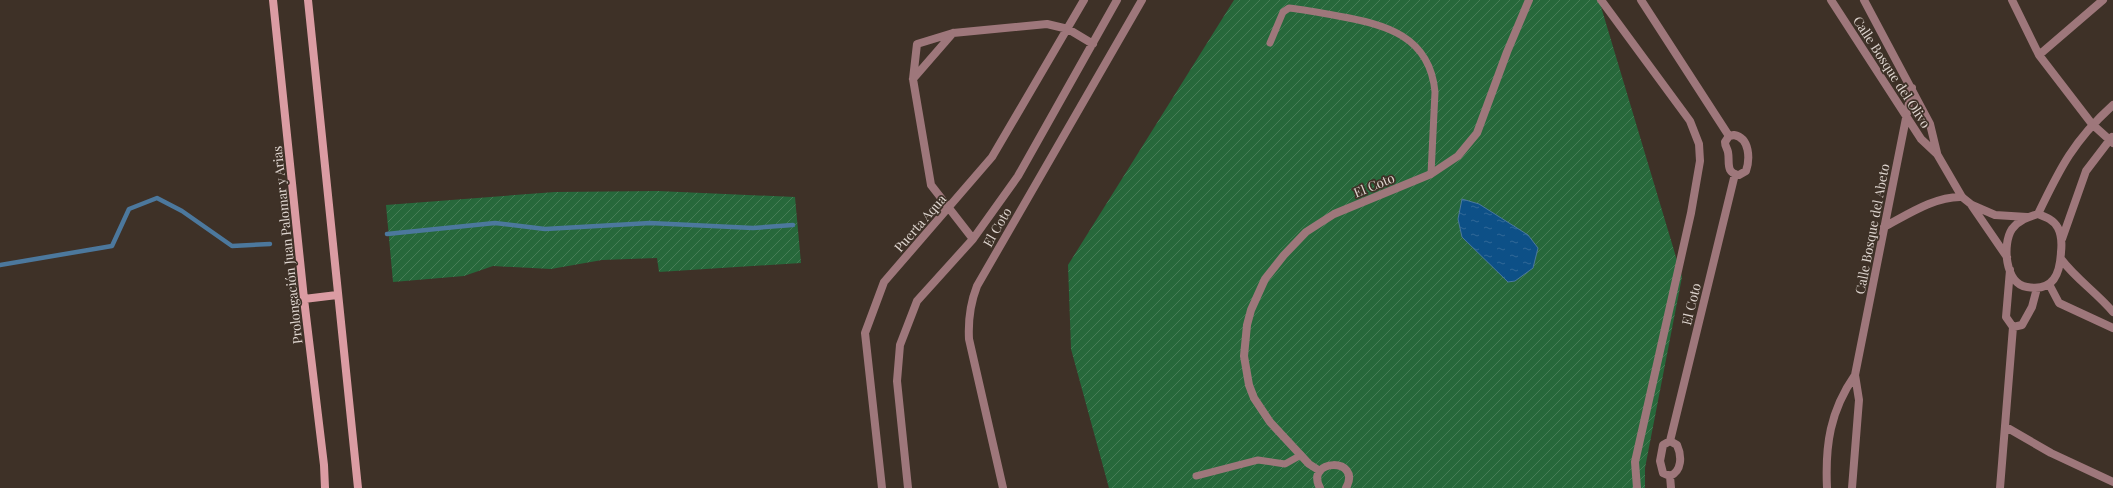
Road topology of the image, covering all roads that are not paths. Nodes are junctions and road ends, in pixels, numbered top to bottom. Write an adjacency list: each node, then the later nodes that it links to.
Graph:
1 (273, 0): 42 (main road, Prolongación Juan Palomar y Arias)
2 (308, 0): 41 (main road)
3 (1084, 0): 13 (street, Puerta Aqua)
4 (1117, 0): 16 (street)
5 (1142, 0): 59 (street, El Coto)
6 (1529, 0): 26 (street, El Coto)
7 (1601, 0): 61 (street)
8 (1641, 0): 23 (street)
9 (1831, 0): 21 (street, Calle Bosque del Olivo)
10 (1864, 0): 19 (street, Calle Bosque del Olivo)
11 (2012, 0): 17 (street)
12 (2102, 0): 17 (street)
13 (1068, 28): 14 (street); 16 (street); 30 (street, Puerta Aqua)
14 (953, 32): 18 (street); 18 (street)
15 (1270, 43): 26 (lane)
16 (1093, 44): 34 (street)
17 (2039, 55): 22 (street)
18 (913, 79): 30 (street)
19 (1912, 88): 21 (street, Calle Bosque del Abeto); 25 (street, Calle Bosque del Olivo)
20 (2113, 105): 22 (street)
21 (1906, 117): 25 (street, Calle Bosque del Olivo); 33 (street, Calle Bosque del Abeto)
22 (2092, 124): 24 (street); 31 (street)
23 (1729, 136): 27 (street); 27 (street)
24 (2112, 140): 35 (street)
25 (1937, 154): 28 (street, Calle Bosque del Olivo)
26 (1431, 174): 49 (street, El Coto)
27 (1735, 174): 48 (street, El Coto)
28 (1962, 197): 29 (street, Calle Bosque del Olivo); 33 (street)
29 (1972, 205): 32 (street, Calle Bosque del Olivo); 36 (street, Calle Bosque del Olivo)
30 (949, 209): 34 (street); 57 (street, Puerta Aqua)
31 (2038, 214): 32 (street); 35 (street)
32 (2027, 217): 36 (street)
33 (1884, 227): 46 (street, Calle Bosque del Abeto)
34 (973, 239): 58 (street)
35 (2062, 239): 37 (street)
36 (2007, 257): 38 (street)
37 (2061, 259): 39 (street); 43 (street)
38 (2010, 270): 40 (street); 44 (street)
39 (2049, 284): 40 (street); 45 (street)
40 (2037, 288): 44 (street)
41 (337, 295): 42 (main road); 56 (main road)
42 (304, 299): 55 (main road, Prolongación Juan Palomar y Arias)
43 (2113, 312)
44 (2013, 327): 47 (street)
45 (2113, 328)
46 (1855, 375): 63 (street, Calle Bosque del Abeto); 64 (street, Calle Bosque del Abeto)
47 (2006, 427): 53 (street); 65 (street)
48 (1670, 440): 52 (street); 52 (street, El Coto)
49 (1301, 455): 50 (street, El Coto); 51 (lane)
50 (1320, 471): 54 (street); 60 (street)
51 (1196, 476)
52 (1670, 476): 62 (street)
53 (2113, 482)
54 (1349, 487)
55 (325, 488)
56 (358, 488)
57 (882, 488)
58 (908, 488)
59 (1003, 488)
60 (1320, 488)
61 (1637, 488)
62 (1671, 488)
63 (1827, 488)
64 (1852, 488)
65 (2000, 488)

